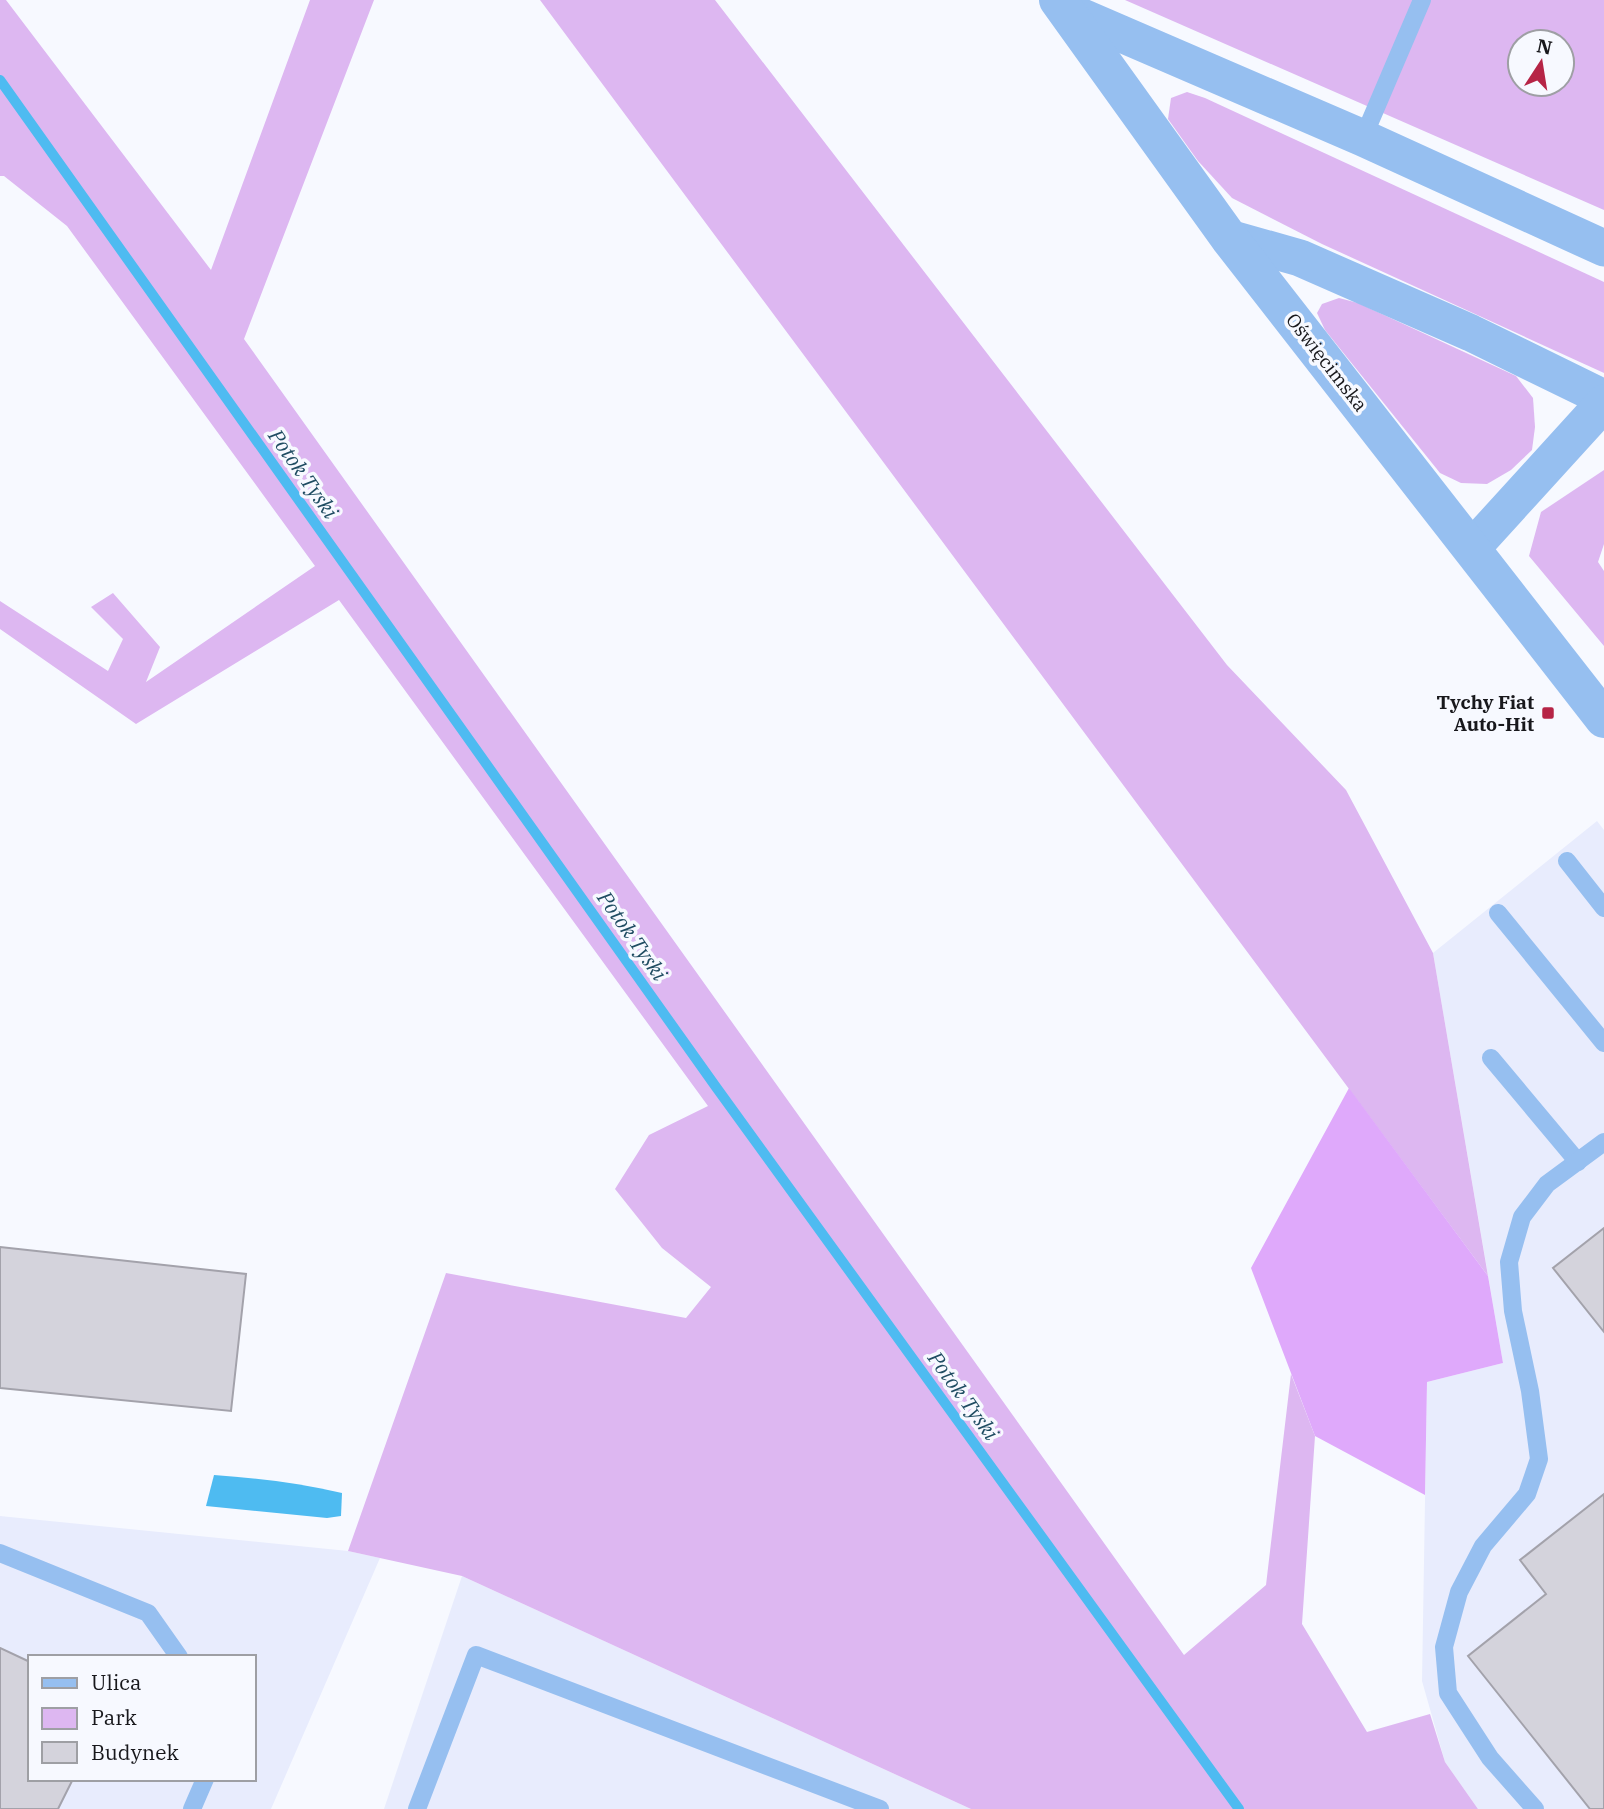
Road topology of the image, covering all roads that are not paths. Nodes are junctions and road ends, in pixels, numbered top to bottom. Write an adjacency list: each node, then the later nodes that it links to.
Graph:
1 (1422, 0): 3 (lane)
2 (1062, 5): 3 (street); 4 (street, Oświęcimska)
3 (1363, 138): 5 (street)
4 (1229, 238): 6 (street); 7 (street, Oświęcimska)
5 (1604, 248)
6 (1604, 401): 7 (street)
7 (1472, 548): 8 (street, Oświęcimska)
8 (1604, 719)
9 (1567, 861): 10 (lane)
10 (1604, 908)
11 (1499, 913): 12 (lane)
12 (1604, 1043)
13 (1491, 1058): 15 (lane)
14 (1604, 1142): 15 (lane)
15 (1578, 1162): 22 (lane)
16 (0, 1553): 17 (lane)
17 (178, 1655)
18 (204, 1781): 19 (lane)
19 (192, 1809)
20 (417, 1809): 21 (lane)
21 (880, 1809)
22 (1535, 1809)

